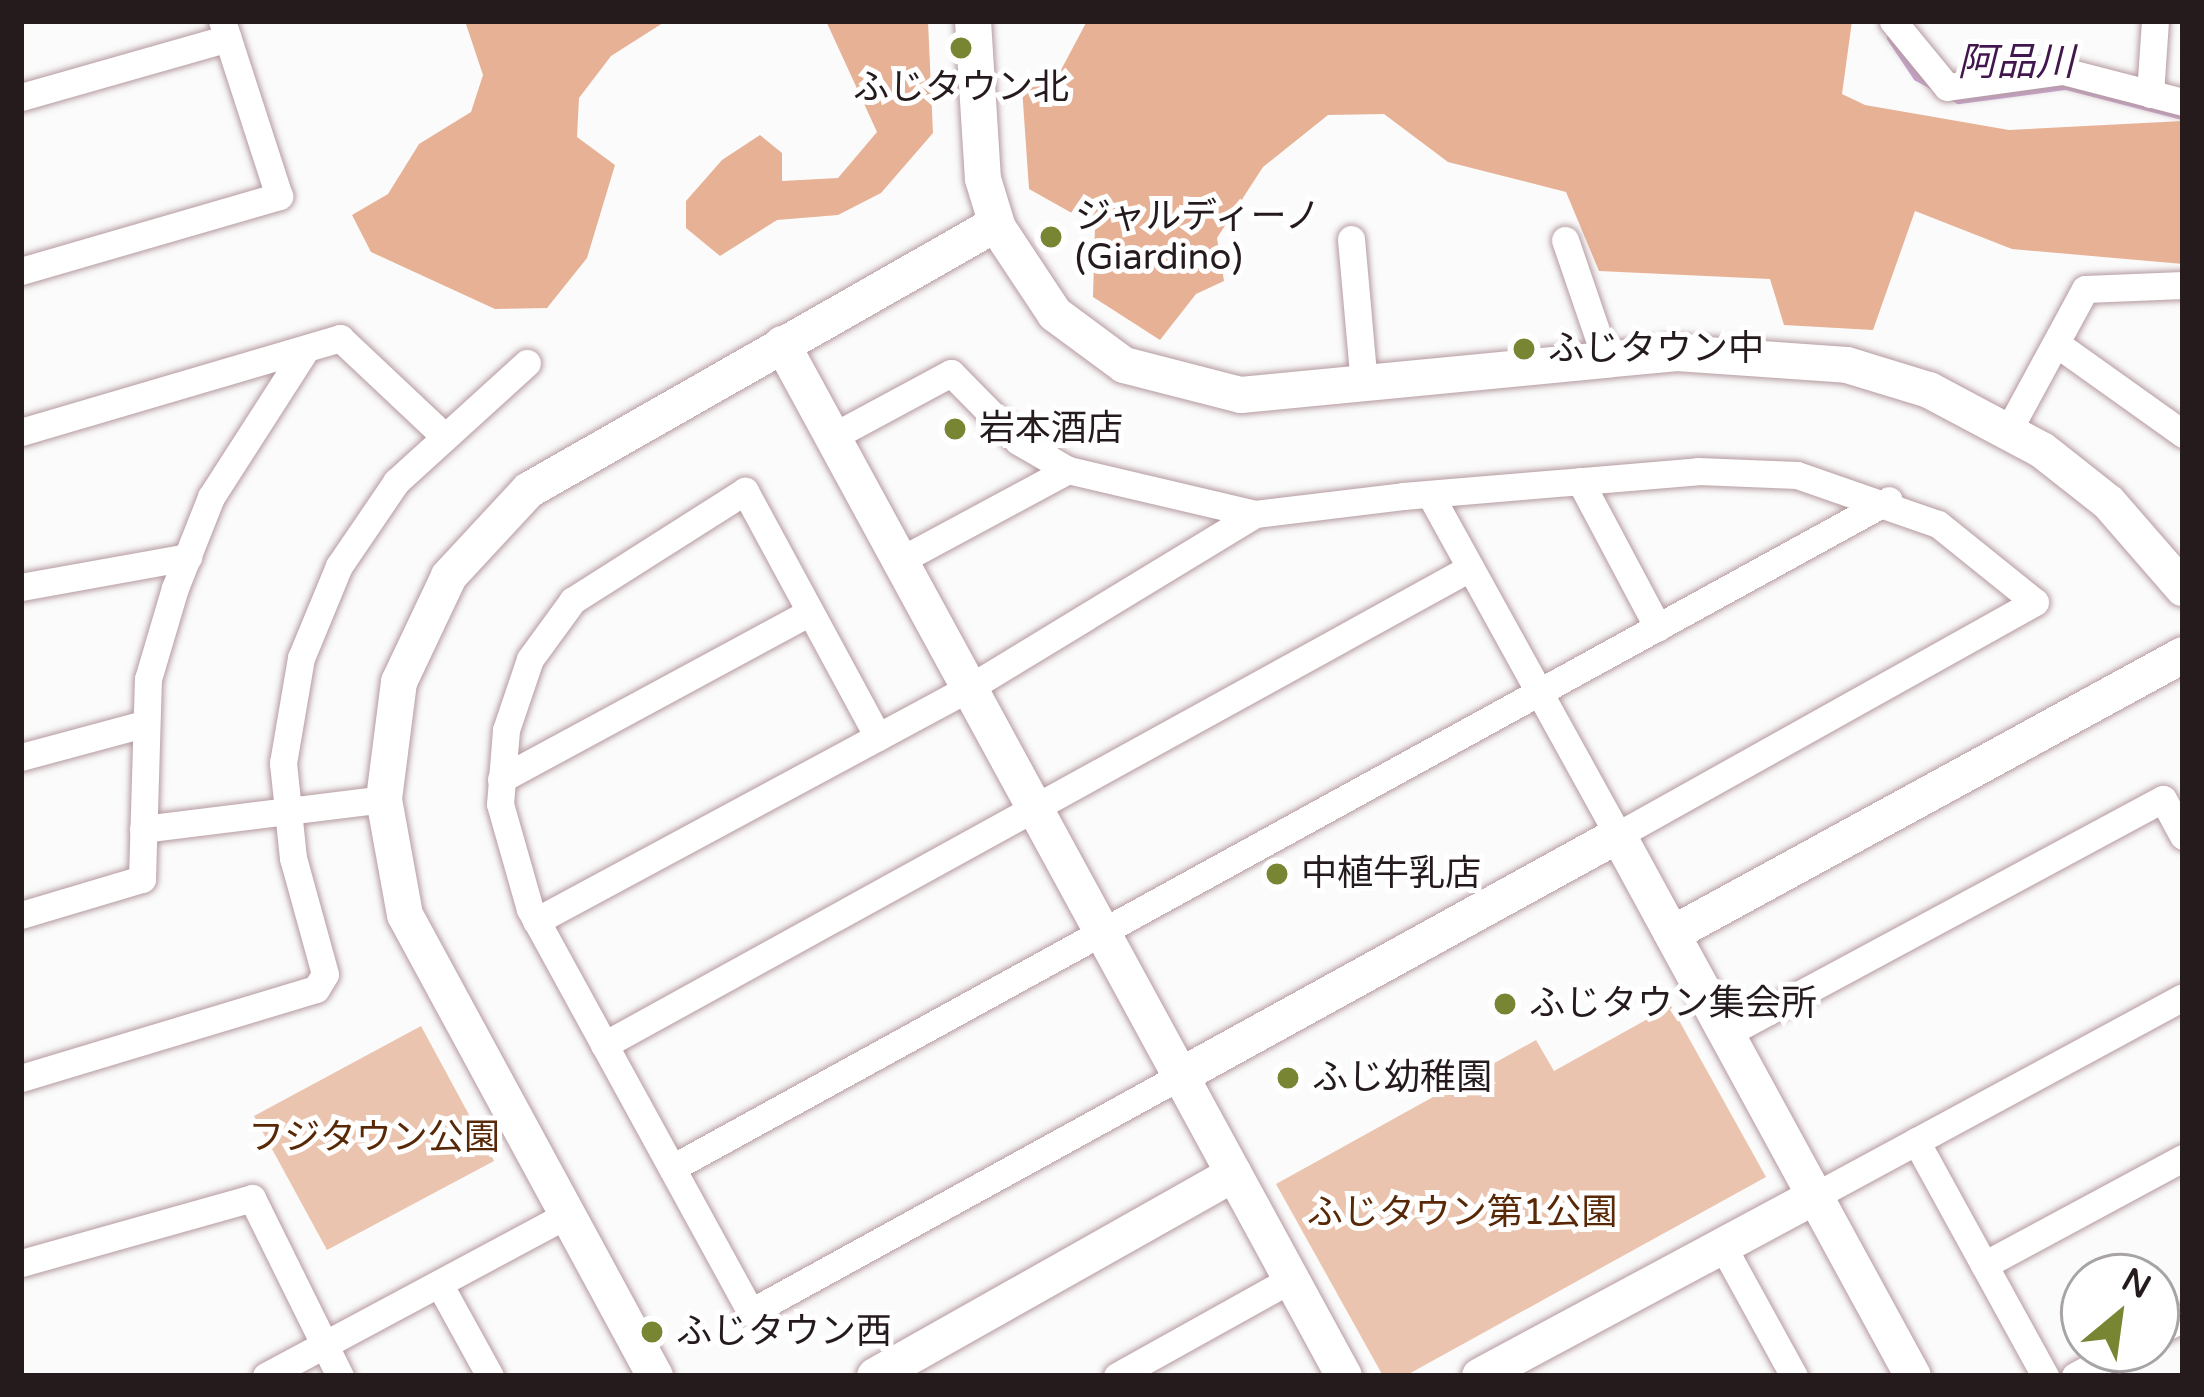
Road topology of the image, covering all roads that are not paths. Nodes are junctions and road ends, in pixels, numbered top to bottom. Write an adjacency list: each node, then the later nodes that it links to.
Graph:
1 (973, 21): 8 (street)
2 (1893, 21): 5 (street)
3 (2155, 21): 5 (street)
4 (225, 30): 6 (street); 11 (street)
5 (2150, 94): 7 (street)
6 (21, 97)
7 (2183, 102)
8 (996, 224): 13 (street); 18 (street)
9 (1351, 239): 18 (street)
10 (1565, 240): 16 (street)
11 (21, 271)
12 (2183, 285): 14 (street)
13 (782, 344): 23 (street); 43 (street)
14 (2056, 344): 19 (street); 21 (street)
15 (302, 356): 20 (street); 22 (street); 29 (street)
16 (1606, 360): 18 (street); 19 (street)
17 (527, 363): 22 (street)
18 (1364, 384)
19 (2009, 429): 33 (street)
20 (21, 432)
21 (2183, 434)
22 (445, 437): 44 (street)
23 (832, 437): 24 (street); 30 (street)
24 (1068, 470): 28 (street); 30 (street)
25 (1580, 481): 26 (street); 27 (street); 35 (street)
26 (1430, 495): 28 (street); 31 (street)
27 (1889, 500): 35 (street); 47 (street)
28 (1255, 514): 37 (street)
29 (188, 556): 32 (street); 39 (street)
30 (899, 561): 37 (street)
31 (1470, 568): 38 (street); 45 (street)
32 (21, 587)
33 (2183, 589)
34 (810, 612): 40 (street); 42 (street); 42 (street)
35 (1658, 628): 38 (street)
36 (2183, 656): 51 (street)
37 (969, 688): 40 (street); 45 (street)
38 (1542, 698): 47 (street); 52 (street)
39 (143, 724): 41 (street); 46 (street)
40 (878, 736): 50 (street)
41 (21, 757)
42 (501, 778): 50 (street)
43 (385, 799): 44 (street); 63 (street)
44 (286, 812): 46 (street); 57 (street)
45 (1036, 812): 52 (street); 55 (street)
46 (142, 829): 49 (street)
47 (1618, 835): 51 (street); 56 (street)
48 (2183, 836): 54 (street)
49 (21, 915)
50 (536, 921): 55 (street)
51 (1672, 934): 54 (street)
52 (1104, 936): 56 (street); 60 (street)
53 (2183, 997): 58 (street)
54 (1726, 1034): 62 (street)
55 (604, 1045): 60 (street)
56 (1180, 1076): 60 (street); 61 (street)
57 (21, 1078)
58 (1916, 1141): 62 (street); 66 (street)
59 (2183, 1158): 66 (street)
60 (672, 1168)
61 (1234, 1174): 67 (street); 73 (street)
62 (1815, 1196): 64 (street); 78 (street)
63 (566, 1215): 68 (street); 72 (street)
64 (1723, 1245): 76 (street); 77 (street)
65 (21, 1263): 69 (street)
66 (1984, 1265): 79 (street)
67 (1291, 1279): 74 (street); 75 (street)
68 (442, 1289): 69 (street); 71 (street)
69 (334, 1364): 70 (street)
70 (266, 1376)
71 (490, 1376)
72 (655, 1376)
73 (875, 1376)
74 (1117, 1376)
75 (1344, 1376)
76 (1480, 1376)
77 (1794, 1376)
78 (1913, 1376)
79 (2045, 1376)

